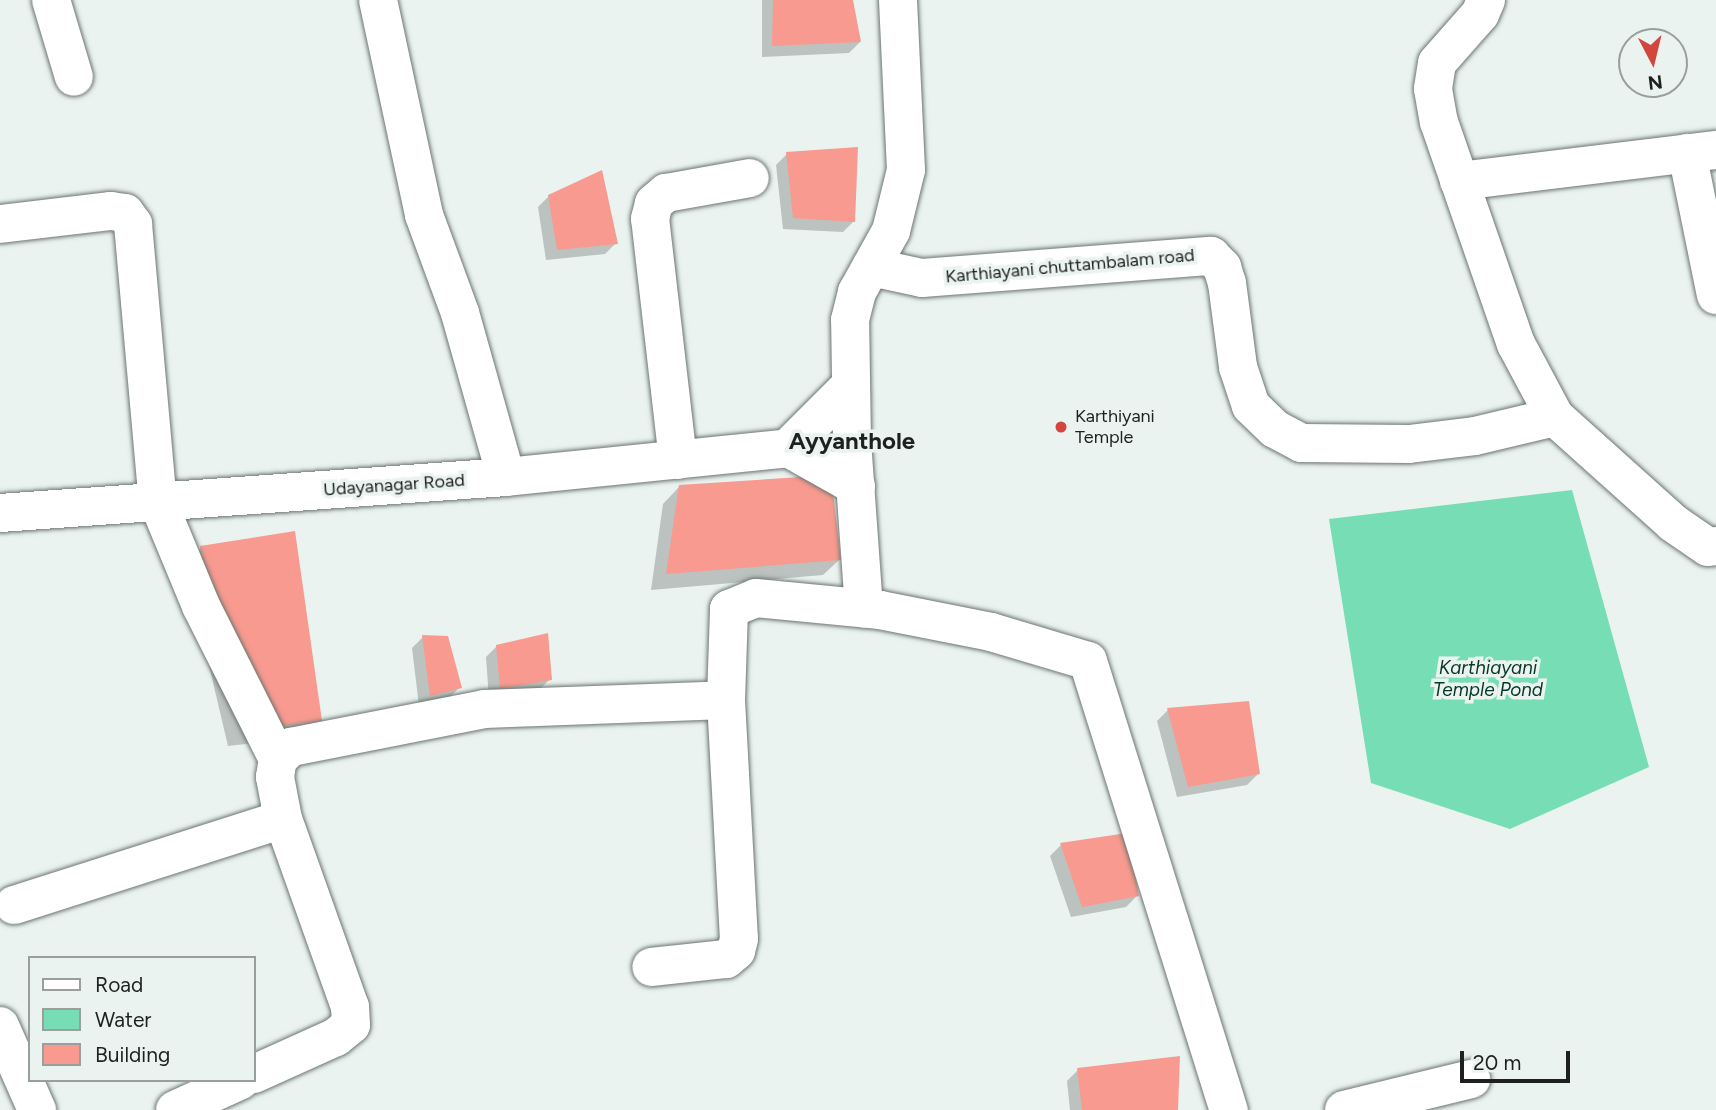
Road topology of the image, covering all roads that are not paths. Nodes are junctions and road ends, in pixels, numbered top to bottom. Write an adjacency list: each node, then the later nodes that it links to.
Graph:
1 (51, 0): 5 (street)
2 (378, 0): 16 (street)
3 (898, 0): 10 (street)
4 (1486, 0): 8 (street)
5 (74, 77)
6 (1702, 152): 8 (street); 11 (street)
7 (750, 178): 15 (street)
8 (1459, 181): 13 (street)
9 (0, 224): 18 (street)
10 (871, 267): 12 (street); 13 (street, Karthiayani chuttambalam road)
11 (1716, 295)
12 (850, 386): 14 (street); 17 (street)
13 (1555, 417): 20 (street)
14 (790, 448): 15 (street, Udayanagar Road); 17 (street)
15 (678, 460): 16 (street, Udayanagar Road)
16 (506, 477): 18 (street, Udayanagar Road)
17 (856, 486): 21 (street)
18 (158, 502): 19 (street, Udayanagar Road); 23 (street)
19 (0, 513)
20 (1716, 547)
21 (864, 609): 22 (street); 33 (street)
22 (726, 700): 23 (street); 26 (street)
23 (278, 760): 24 (street)
24 (283, 819): 25 (street); 28 (street)
25 (14, 905)
26 (651, 967)
27 (0, 1026): 31 (street)
28 (256, 1073)
29 (1471, 1079): 34 (street)
30 (237, 1082): 32 (street)
31 (37, 1110)
32 (175, 1110)
33 (1229, 1110)
34 (1344, 1110)

